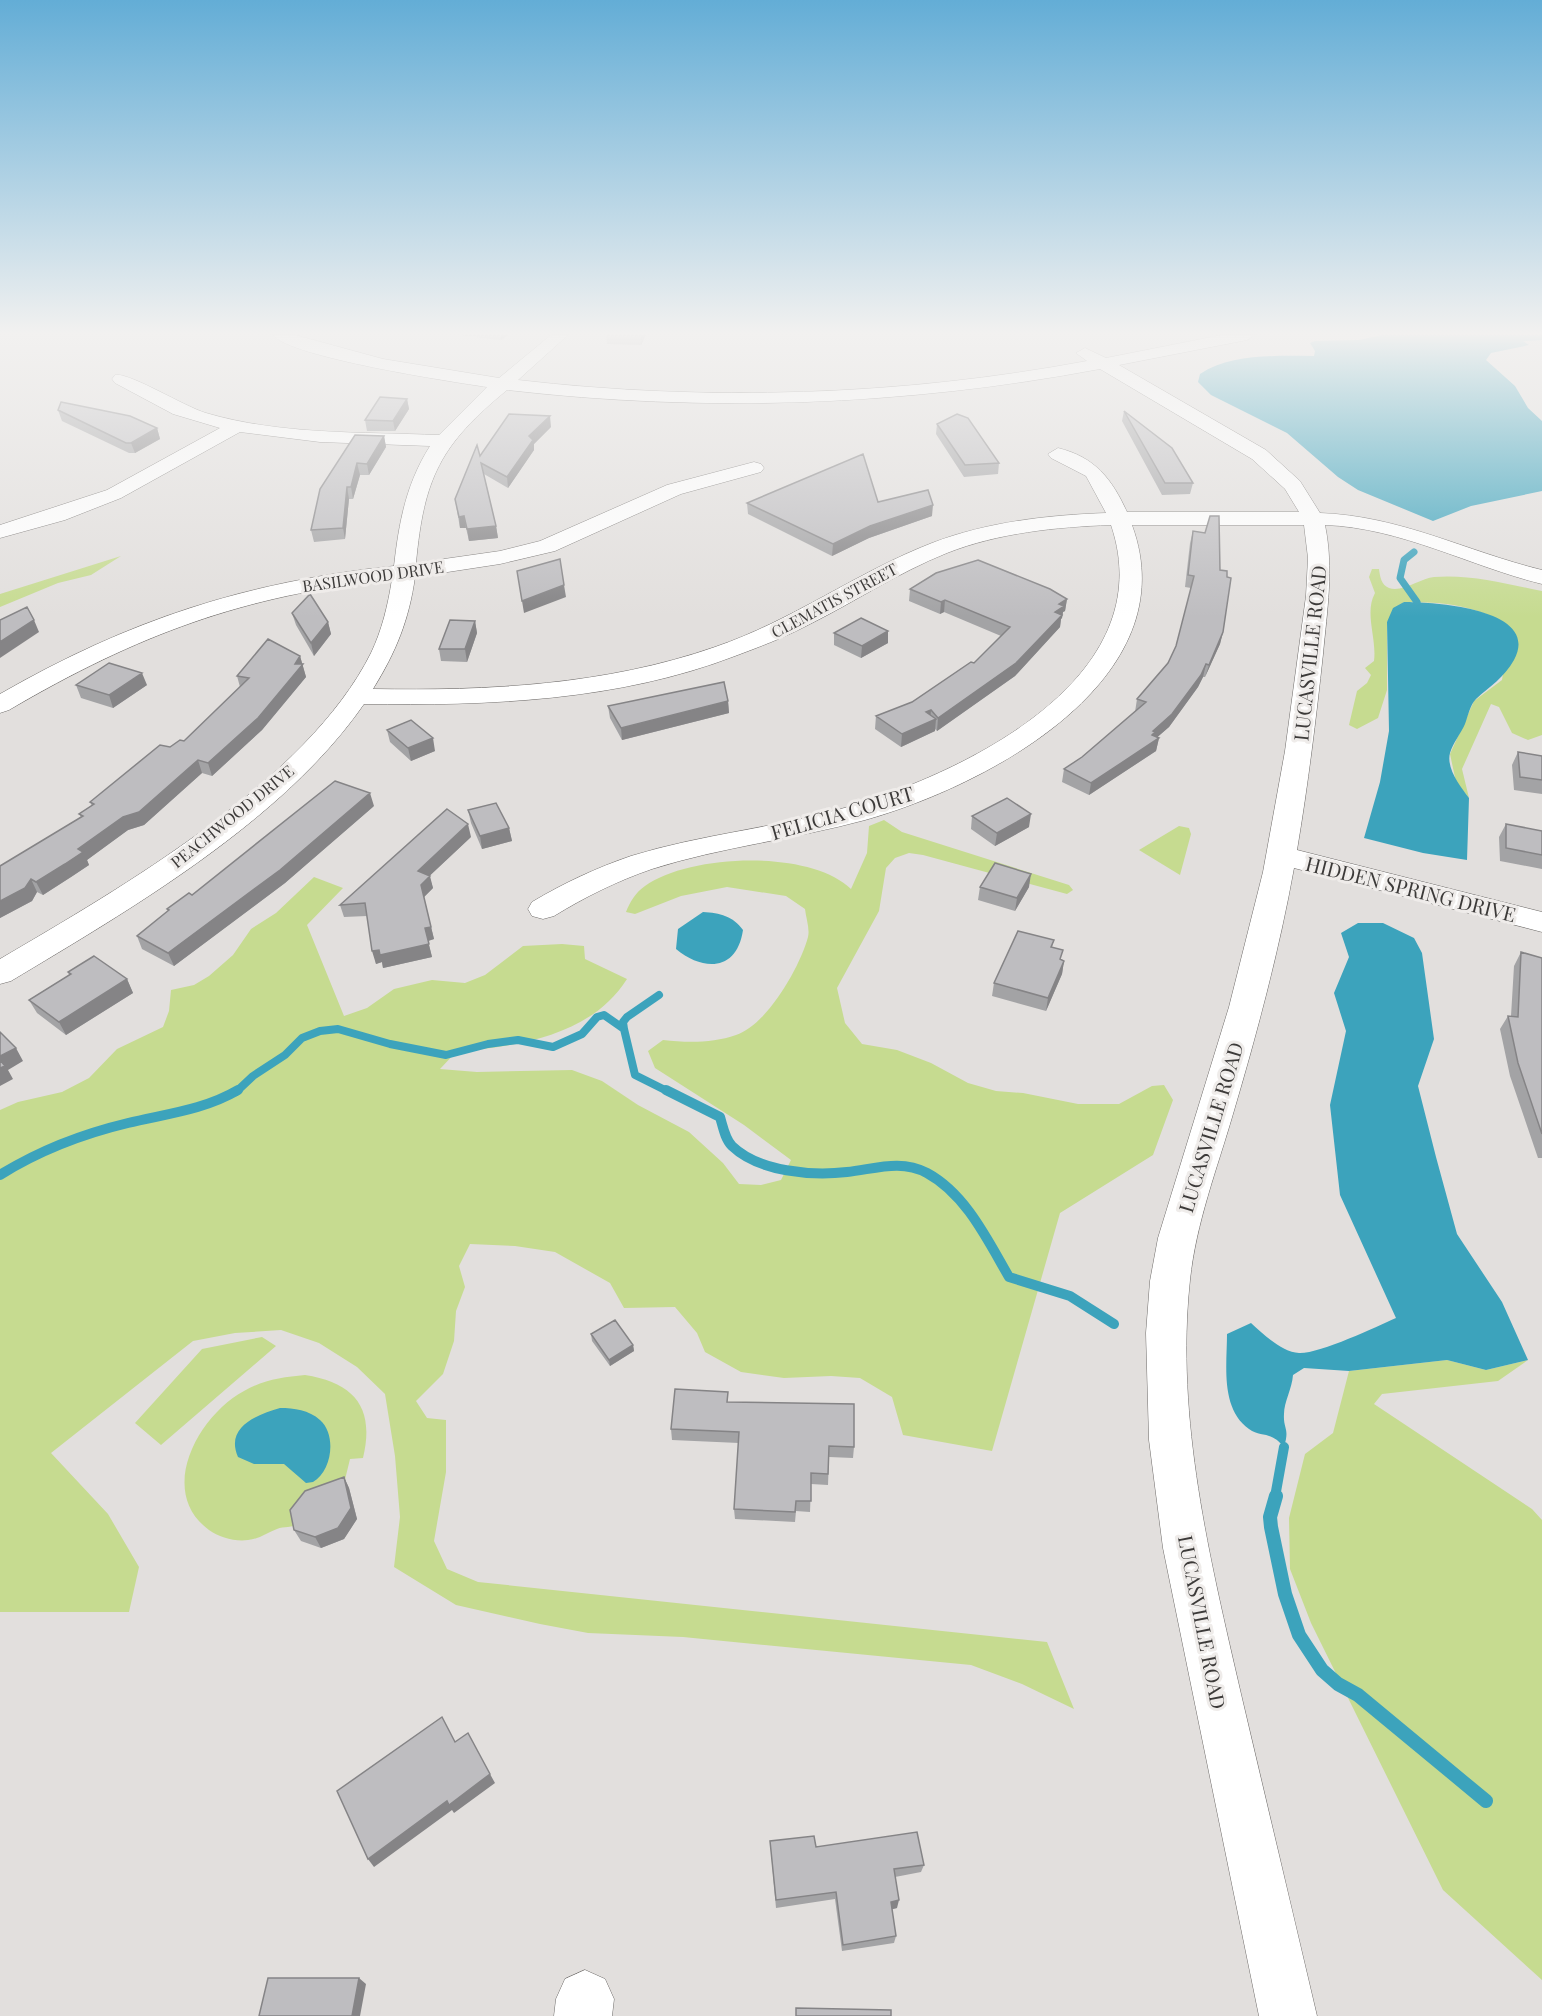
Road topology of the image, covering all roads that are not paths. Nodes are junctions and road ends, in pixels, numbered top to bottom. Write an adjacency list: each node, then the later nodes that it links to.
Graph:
1 (231, 429): 10 (street)
2 (254, 429): 5 (street)
3 (455, 429): 5 (street, PEACHWOOD DRIVE)
4 (1214, 429): 9 (street, LUCASVILLE ROAD)
5 (442, 441): 11 (street, PEACHWOOD DRIVE)
6 (1058, 454): 8 (street, FELICIA COURT)
7 (754, 468): 11 (street, BASILWOOD DRIVE)
8 (1118, 518): 9 (street, CLEMATIS STREET); 13 (street, CLEMATIS STREET); 16 (street, FELICIA COURT)
9 (1313, 519): 12 (street, CLEMATIS STREET); 15 (street, LUCASVILLE ROAD)
10 (0, 532)
11 (405, 570): 13 (street, PEACHWOOD DRIVE); 14 (street, BASILWOOD DRIVE)
12 (1542, 578)
13 (356, 696): 18 (street, PEACHWOOD DRIVE)
14 (0, 705)
15 (1281, 855): 17 (street, HIDDEN SPRING DRIVE); 19 (street, LUCASVILLE ROAD)
16 (543, 909)
17 (1542, 922)
18 (0, 973)
19 (1288, 2016)

